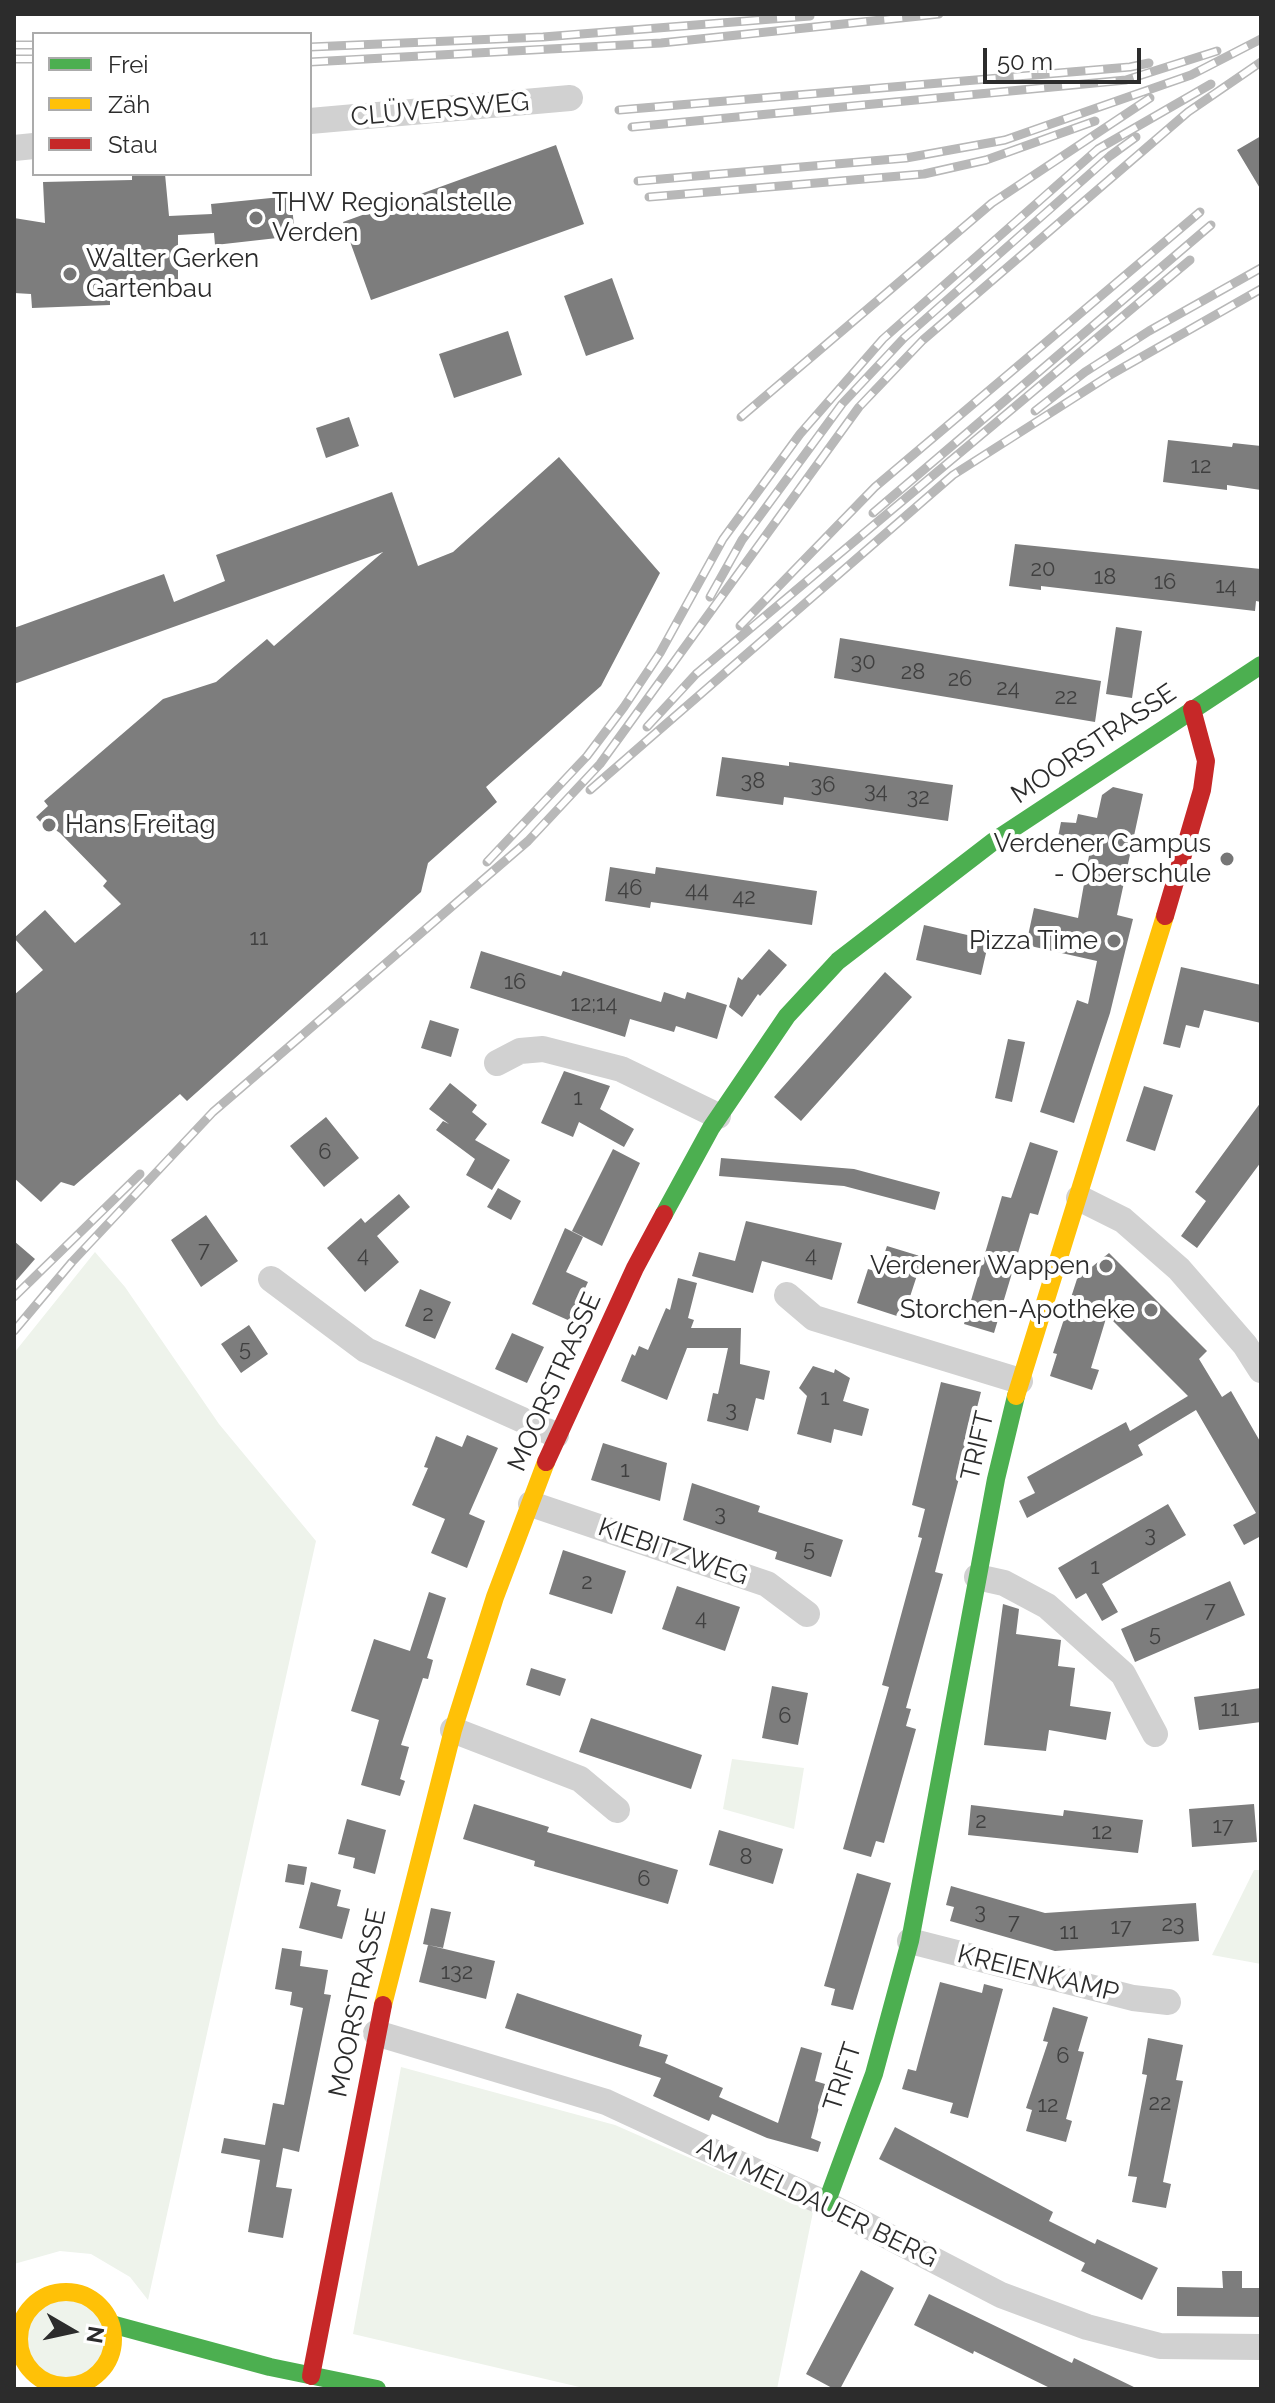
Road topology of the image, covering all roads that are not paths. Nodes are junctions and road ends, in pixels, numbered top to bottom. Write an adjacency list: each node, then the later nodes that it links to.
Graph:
1 (570, 98): 2 (street, CLÜVERSWEG)
2 (312, 121)
3 (1261, 665): 4 (street, MOORSTRASSE)
4 (1192, 709): 6 (street, MOORSTRASSE); 7 (street, TRIFT)
5 (497, 1063): 6 (street)
6 (718, 1116): 12 (street, MOORSTRASSE)
7 (1079, 1198): 10 (street); 11 (street, TRIFT)
8 (271, 1279): 12 (street)
9 (787, 1295): 11 (street)
10 (1261, 1370)
11 (1020, 1381): 14 (street, TRIFT)
12 (556, 1435): 13 (street, MOORSTRASSE)
13 (531, 1504): 15 (street, KIEBITZWEG); 16 (street, MOORSTRASSE)
14 (977, 1577): 17 (street); 19 (street, TRIFT)
15 (807, 1614)
16 (453, 1730): 18 (street); 21 (street, MOORSTRASSE)
17 (1155, 1734)
18 (617, 1810)
19 (910, 1941): 20 (street, KREIENKAMP); 22 (street, TRIFT)
20 (1168, 2002)
21 (376, 2033): 22 (street, AM MELDAUER BERG); 31 (street, MOORSTRASSE)
22 (826, 2204): 26 (street, AM MELDAUER BERG)
23 (22, 2308): 24 (street); 25 (street)
24 (111, 2324): 27 (street); 30 (street)
25 (17, 2334): 32 (street)
26 (1261, 2347)
27 (111, 2352): 28 (street); 33 (street)
28 (136, 2355)
29 (164, 2357): 30 (street)
30 (270, 2367): 31 (street)
31 (311, 2376): 34 (street)
32 (40, 2384): 33 (street)
33 (65, 2388)
34 (377, 2389)

